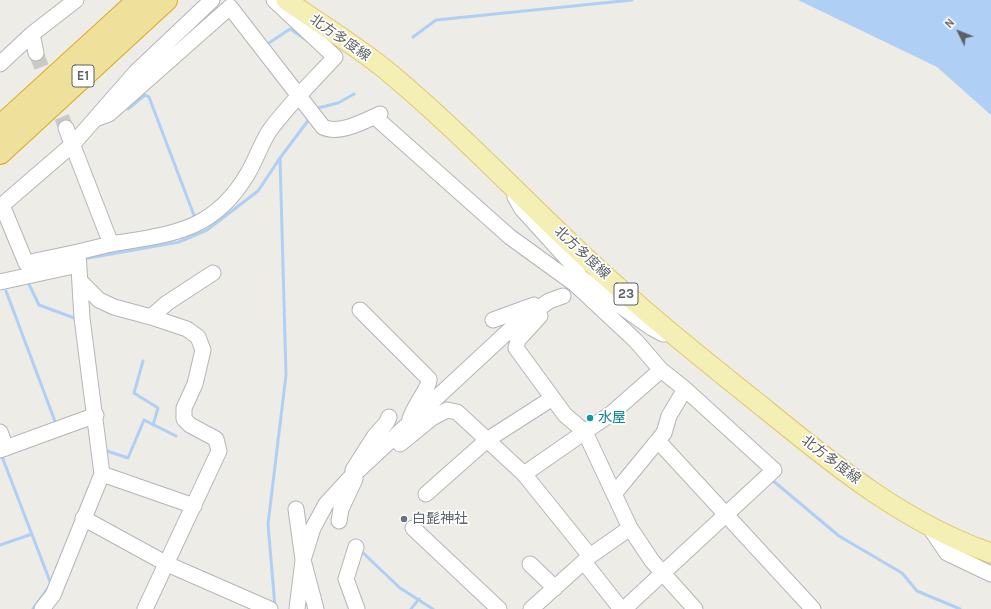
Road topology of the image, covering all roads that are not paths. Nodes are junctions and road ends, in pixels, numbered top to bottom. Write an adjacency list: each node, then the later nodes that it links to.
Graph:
1 (76, 0): 7 (street)
2 (138, 0): 12 (highway, E1)
3 (166, 0): 15 (highway, E1)
4 (212, 0): 11 (street)
5 (274, 0): 10 (street)
6 (286, 0): 16 (main road, 北方多度線 / 23)
7 (32, 34): 8 (street); 9 (street)
8 (36, 53)
9 (0, 64)
10 (299, 96): 11 (street); 18 (street); 21 (street)
11 (95, 119): 14 (street)
12 (0, 127)
13 (66, 128): 14 (street)
14 (73, 144): 17 (street); 18 (street)
15 (0, 153)
16 (504, 178): 21 (street); 28 (main road, 北方多度線 / 23)
17 (1, 206): 19 (street)
18 (111, 244): 19 (street)
19 (78, 258): 22 (street); 23 (street)
20 (213, 272): 26 (street)
21 (578, 281): 24 (street); 28 (street); 29 (street)
22 (0, 282)
23 (80, 282): 26 (street); 32 (street)
24 (556, 299): 27 (street); 31 (street); 34 (street)
25 (360, 310): 34 (street)
26 (151, 316): 46 (street)
27 (493, 320)
28 (681, 341): 53 (main road, 北方多度線 / 23)
29 (661, 370): 30 (street); 36 (street)
30 (685, 390): 38 (street); 48 (street)
31 (551, 399): 36 (street); 37 (street)
32 (96, 415): 39 (street); 41 (street)
33 (389, 417): 43 (street)
34 (410, 422): 40 (street)
35 (0, 432): 39 (street)
36 (585, 432): 42 (street); 45 (street)
37 (487, 440): 40 (street); 42 (street); 44 (street)
38 (659, 442): 45 (street); 48 (street)
39 (3, 449)
40 (373, 458): 43 (street)
41 (102, 474): 46 (street); 49 (street)
42 (524, 474): 56 (street)
43 (354, 475): 50 (street); 57 (street)
44 (426, 494)
45 (614, 494): 52 (street)
46 (194, 506): 58 (street)
47 (296, 509): 57 (street)
48 (727, 514): 60 (street); 74 (street)
49 (83, 518): 58 (street); 63 (street)
50 (340, 521)
51 (413, 528): 69 (street)
52 (630, 528): 56 (street); 60 (street)
53 (930, 528): 55 (main road, 北方多度線 / 23); 61 (street)
54 (356, 547): 68 (street)
55 (991, 553)
56 (587, 559): 62 (street); 71 (street)
57 (303, 560): 66 (street); 67 (street)
58 (167, 564): 64 (street); 65 (street)
59 (530, 564): 62 (street)
60 (663, 574): 72 (street); 73 (street)
61 (991, 574)
62 (551, 598): 70 (street)
63 (42, 609)
64 (145, 609)
65 (270, 609)
66 (297, 609)
67 (316, 609)
68 (357, 609)
69 (499, 609)
70 (531, 609)
71 (621, 609)
72 (624, 609)
73 (695, 609)
74 (813, 609)

